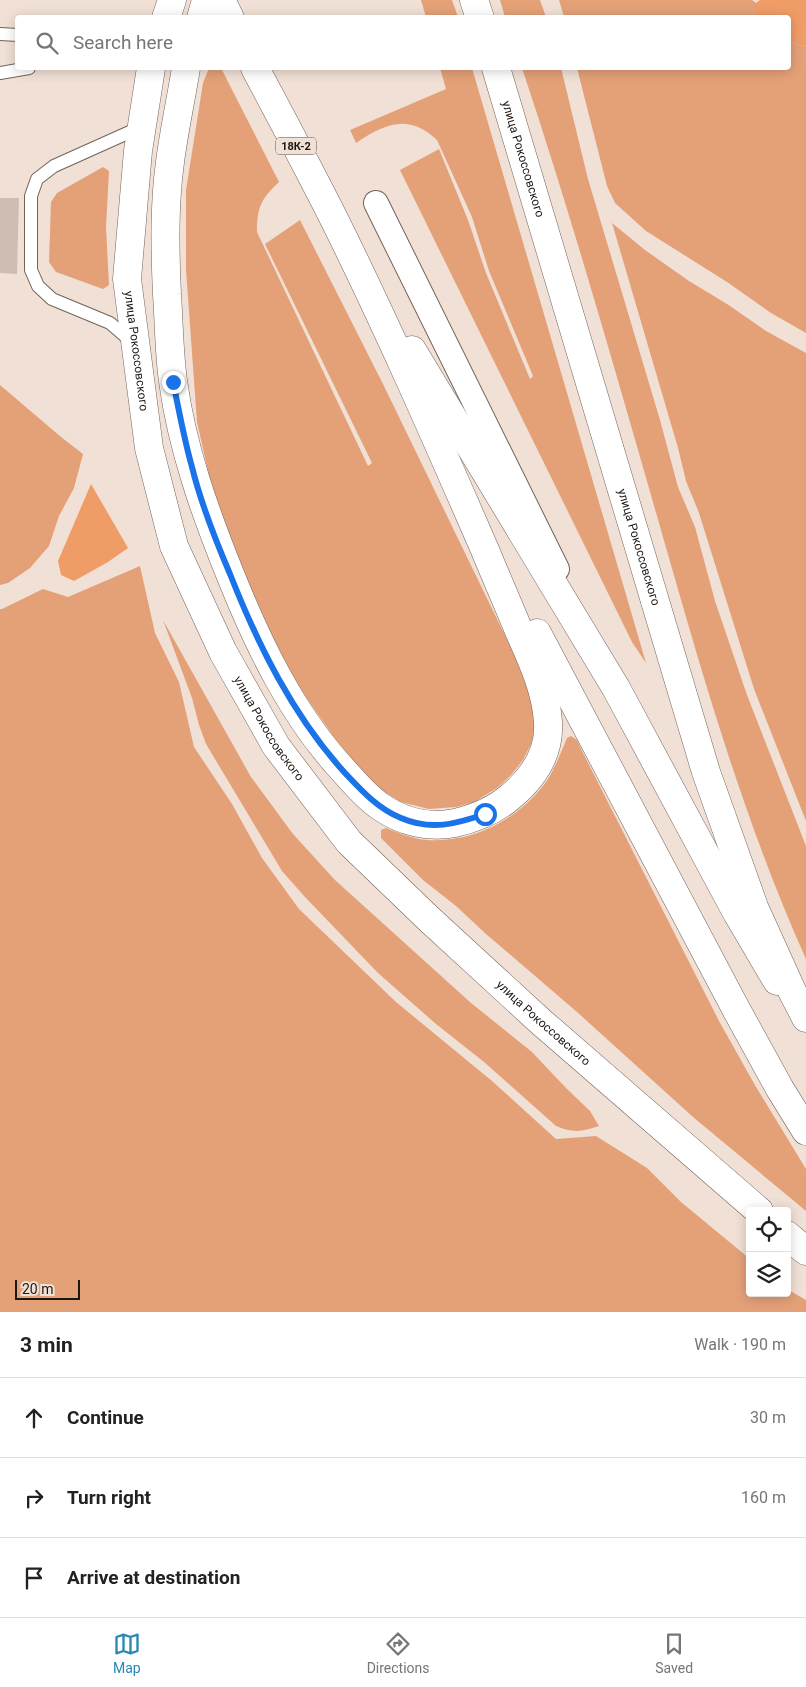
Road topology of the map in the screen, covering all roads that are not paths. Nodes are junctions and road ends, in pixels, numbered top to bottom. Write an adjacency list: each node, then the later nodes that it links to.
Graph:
1 (172, 0): 5 (main road)
2 (206, 0): 6 (main road)
3 (221, 0): 7 (main road)
4 (474, 0): 8 (main road)
5 (167, 15)
6 (202, 15)
7 (228, 15)
8 (479, 15)
9 (0, 34): 10 (lane)
10 (15, 35)
11 (15, 70): 16 (lane)
12 (151, 70): 17 (main road, улица Рокоссовского)
13 (186, 70): 21 (main road)
14 (257, 70): 19 (main road, 18К-2)
15 (497, 70): 23 (main road, улица Рокоссовского)
16 (0, 72)
17 (141, 127): 20 (main road, улица Рокоссовского); 20 (lane)
18 (376, 204): 22 (street)
19 (337, 225): 21 (main road); 22 (main road)
20 (136, 346): 26 (main road, улица Рокоссовского)
21 (434, 434): 25 (main road)
22 (616, 688): 24 (main road)
23 (806, 1018)
24 (806, 1027)
25 (806, 1131)
26 (754, 1207)
27 (791, 1238): 28 (main road)
28 (806, 1251)

